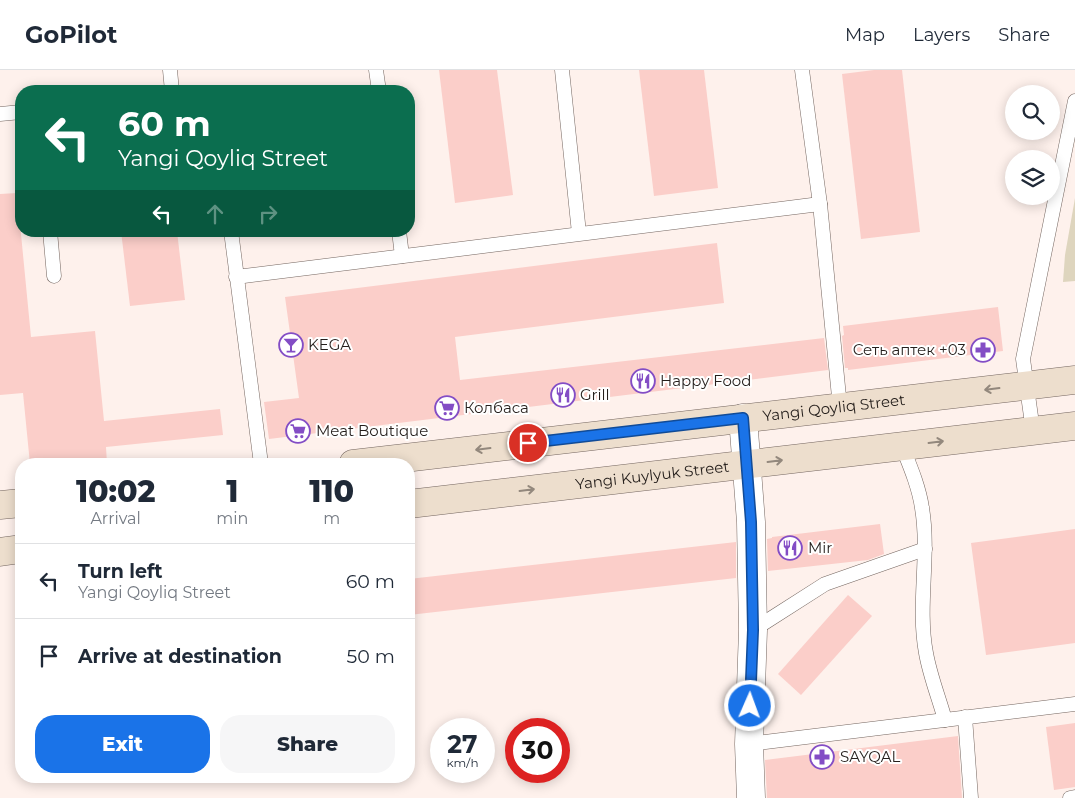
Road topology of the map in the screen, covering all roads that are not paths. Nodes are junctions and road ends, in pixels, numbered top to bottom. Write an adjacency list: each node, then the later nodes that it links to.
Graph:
1 (170, 70): 5 (lane)
2 (376, 70): 6 (lane)
3 (562, 70): 11 (lane)
4 (802, 70): 10 (lane)
5 (171, 85)
6 (378, 85)
7 (1075, 101): 19 (lane)
8 (15, 113): 9 (lane)
9 (0, 114)
10 (820, 204): 11 (lane); 20 (lane)
11 (579, 233): 15 (lane)
12 (51, 237): 16 (lane)
13 (232, 237): 17 (lane)
14 (400, 237): 15 (lane)
15 (402, 256): 17 (lane)
16 (54, 276)
17 (236, 277): 25 (lane)
18 (1075, 380): 19 (main road, Yangi Qoyliq Street)
19 (1027, 385): 20 (main road, Yangi Qoyliq Street, one-way to 20); 23 (lane)
20 (840, 407): 21 (main road, Yangi Qoyliq Street)
21 (743, 418): 26 (main road, Yangi Qoyliq Street, one-way to 26); 27 (street)
22 (1075, 426): 23 (main road, Yangi Kuylyuk Street)
23 (1033, 431): 24 (main road, Yangi Kuylyuk Street, one-way to 23)
24 (902, 446): 27 (main road, Yangi Kuylyuk Street, one-way to 24); 31 (lane)
25 (260, 458)
26 (404, 458)
27 (746, 465): 28 (main road, Yangi Kuylyuk Street, one-way to 27); 34 (street)
28 (415, 503)
29 (15, 504): 30 (main road)
30 (0, 505)
31 (924, 549): 34 (lane); 37 (lane)
32 (15, 550): 33 (main road)
33 (0, 552)
34 (753, 630): 38 (street)
35 (1075, 704): 36 (lane)
36 (965, 717): 37 (lane); 41 (lane)
37 (945, 720): 38 (lane)
38 (748, 744): 40 (street)
39 (1075, 797): 42 (lane)
40 (751, 798)
41 (971, 798)
42 (1070, 798)

